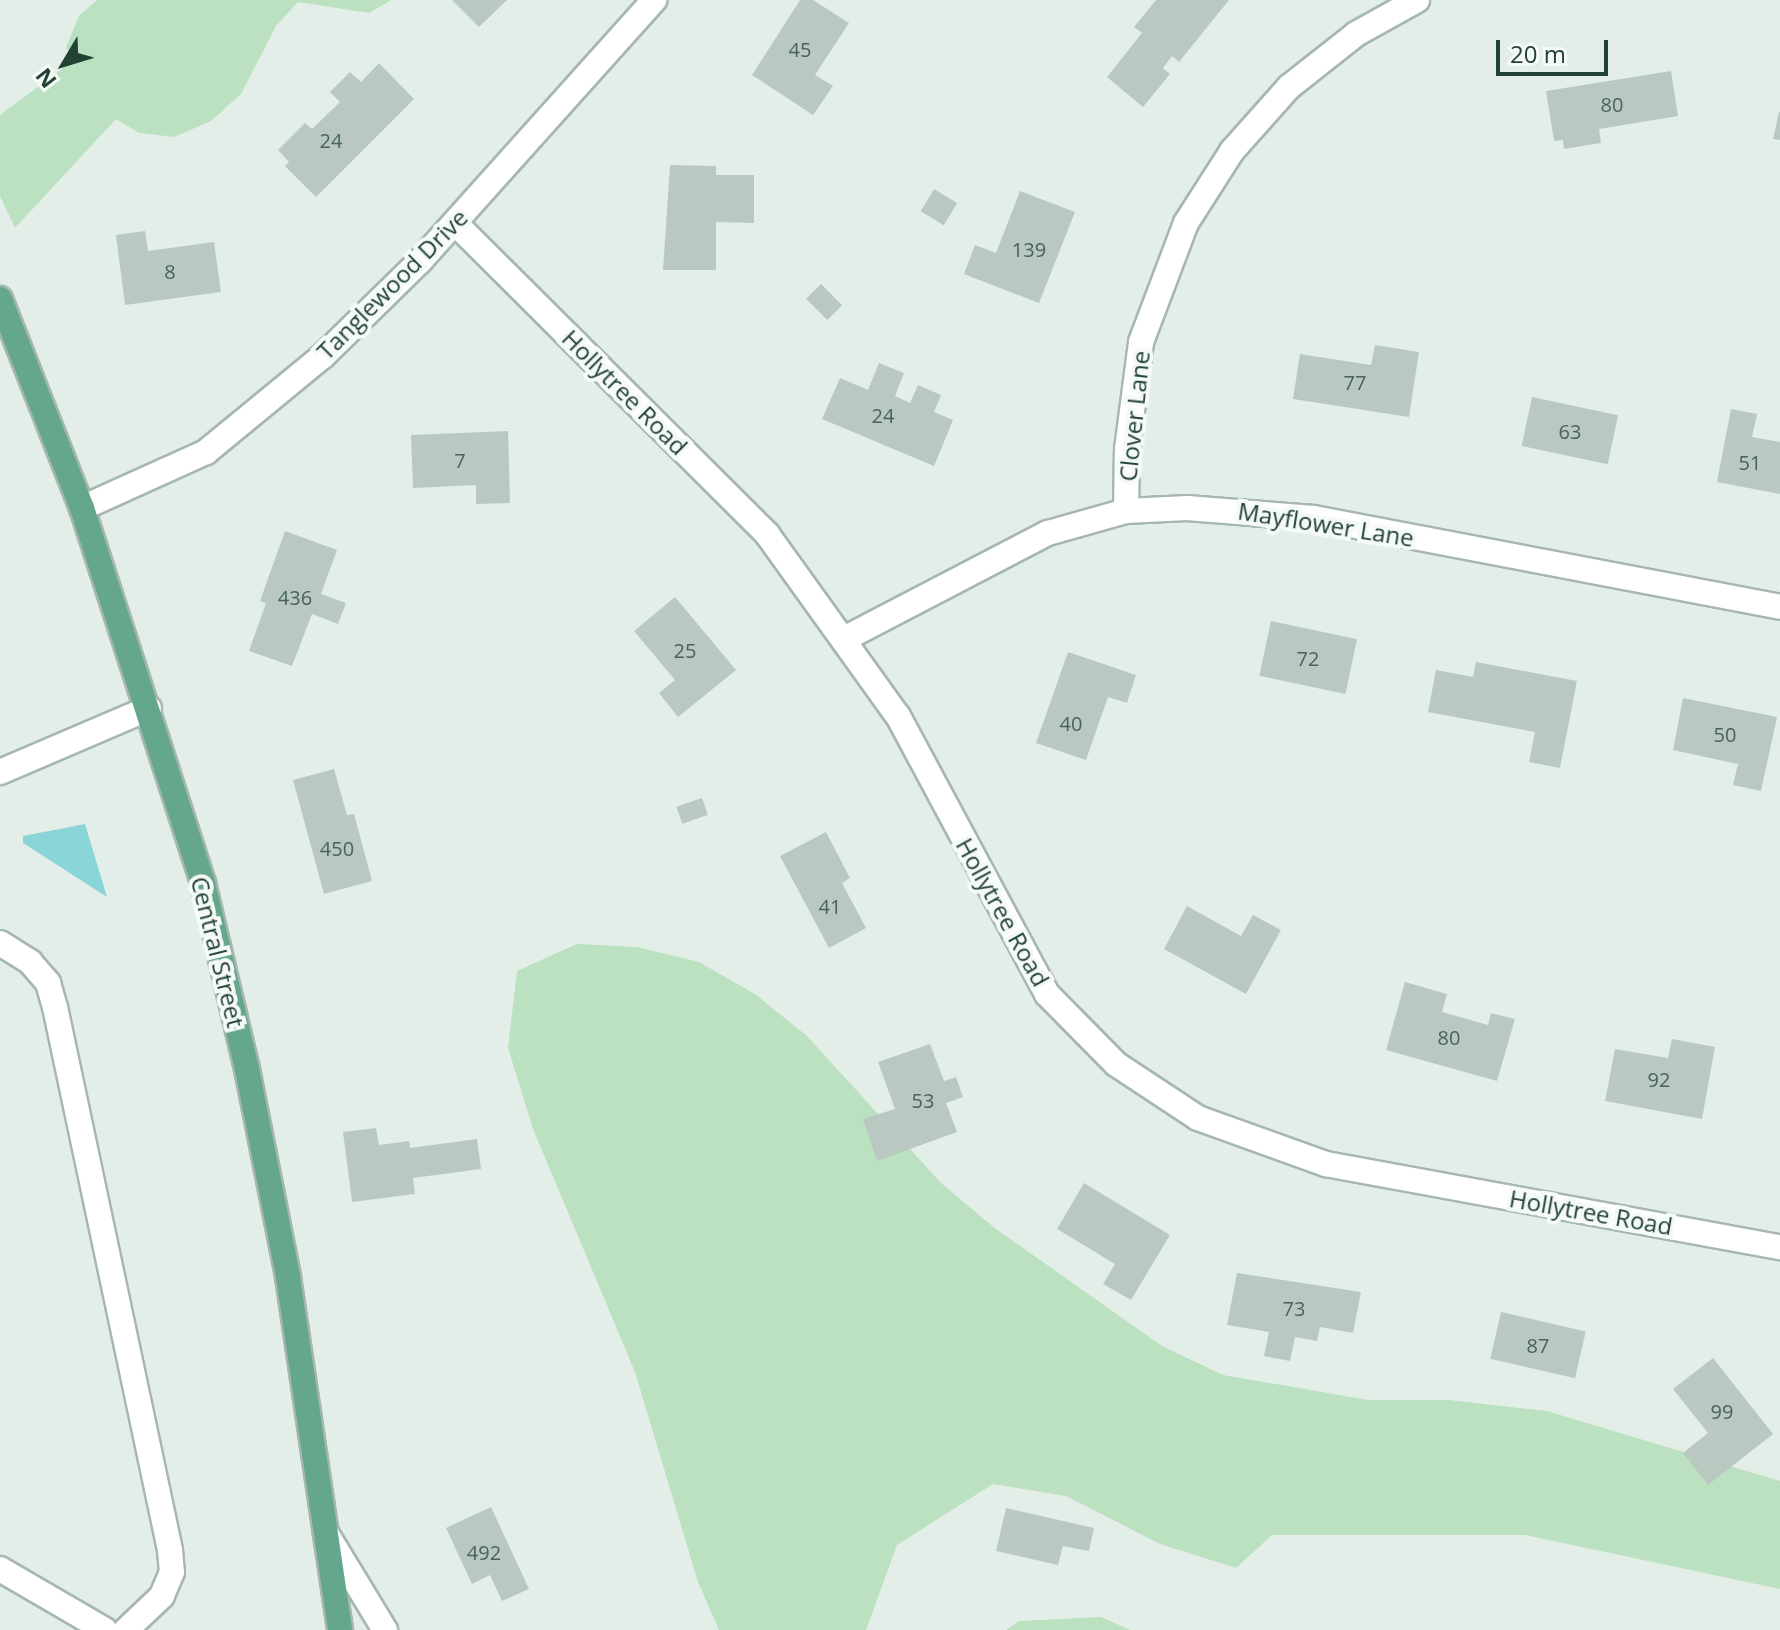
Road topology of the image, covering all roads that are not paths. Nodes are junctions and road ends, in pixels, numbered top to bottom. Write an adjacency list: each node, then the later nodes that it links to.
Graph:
1 (654, 0): 3 (street, Tanglewood Drive)
2 (1417, 0): 6 (street, Clover Lane)
3 (455, 223): 5 (street, Tanglewood Drive); 8 (street, Hollytree Road)
4 (0, 299): 5 (main road, Central Street)
5 (82, 508): 9 (main road, Central Street)
6 (1126, 511): 7 (street, Mayflower Lane); 8 (street, Mayflower Lane)
7 (1780, 607)
8 (846, 638): 12 (street, Hollytree Road)
9 (149, 708): 10 (street); 13 (main road, Central Street)
10 (0, 772)
11 (0, 943): 16 (street)
12 (1780, 1247)
13 (325, 1533): 17 (main road, Central Street); 18 (street)
14 (0, 1569): 15 (street)
15 (105, 1630)
16 (126, 1630)
17 (340, 1630)
18 (385, 1630)

